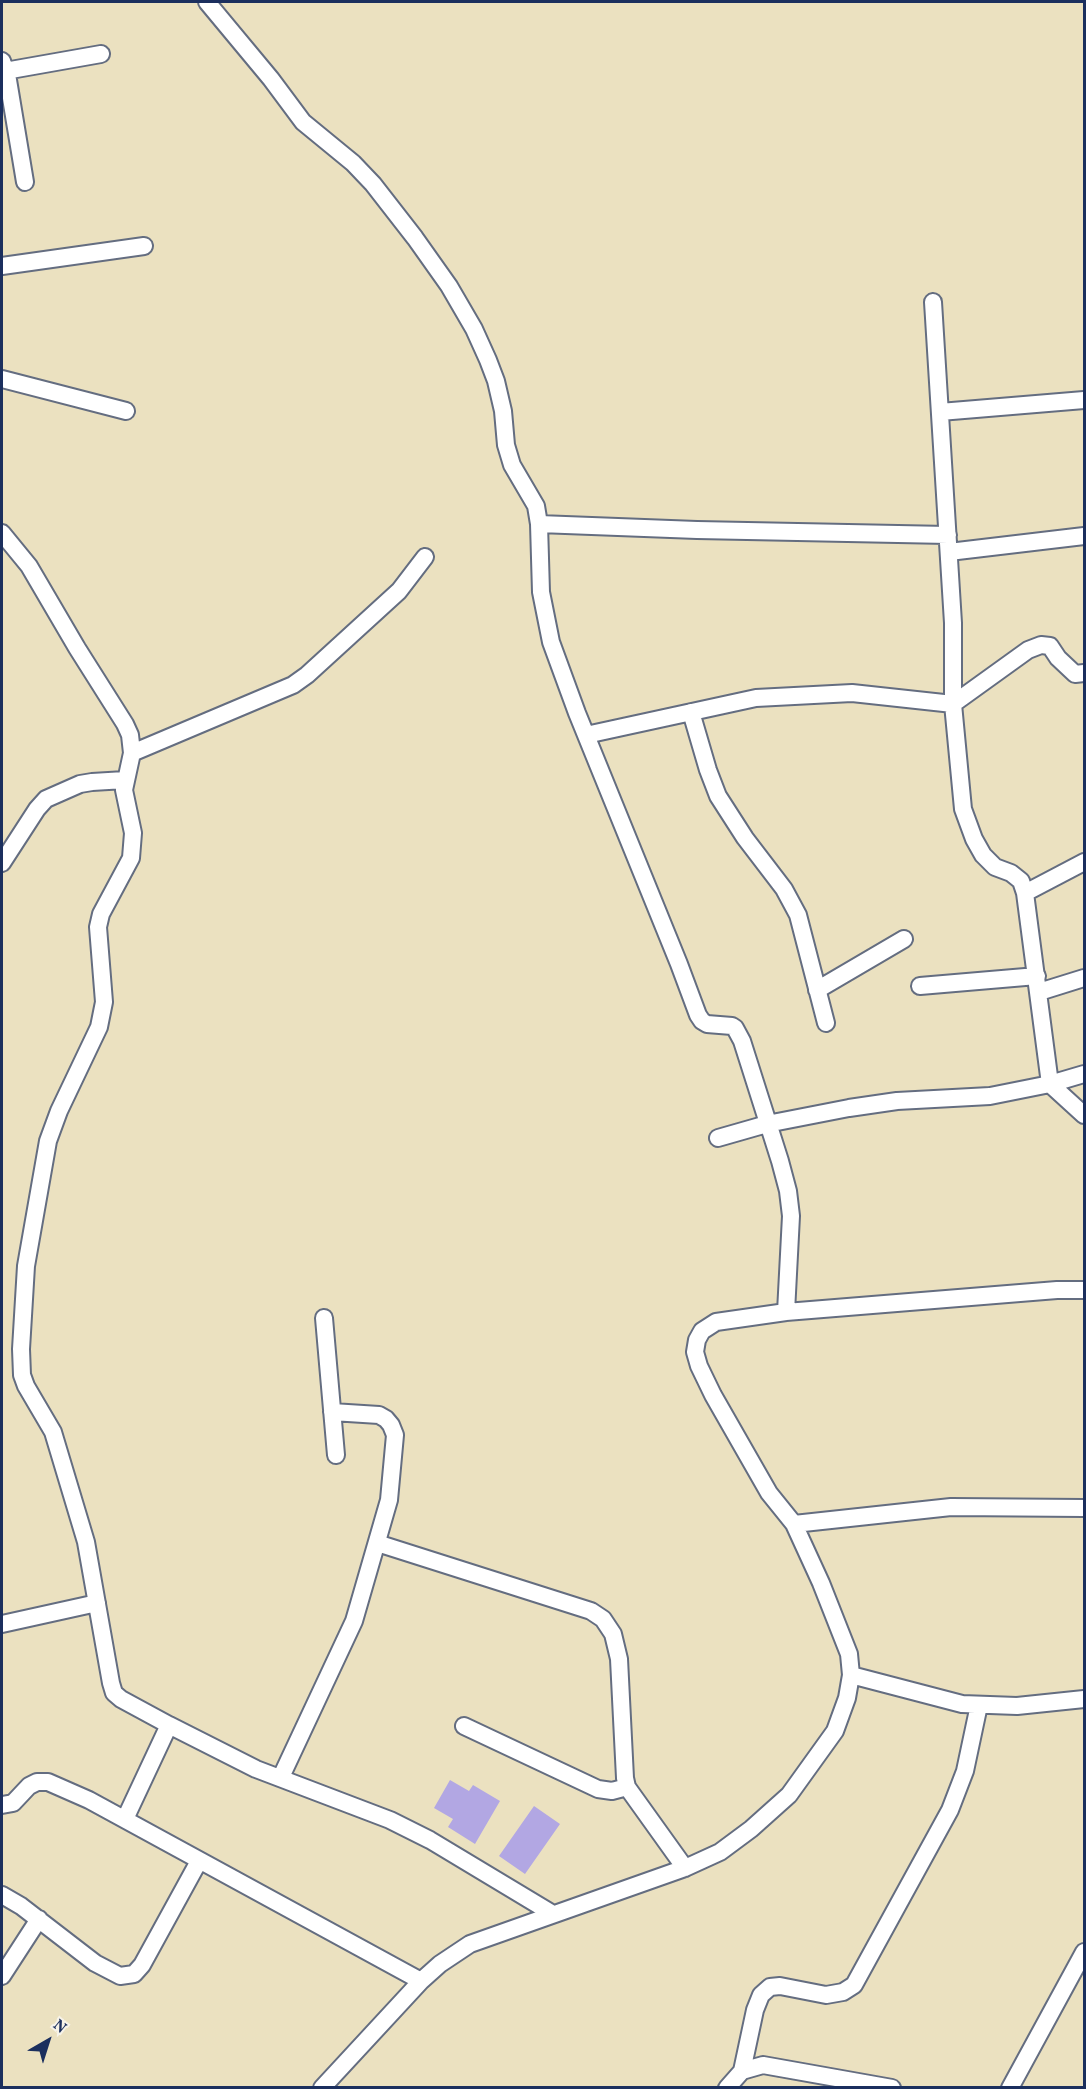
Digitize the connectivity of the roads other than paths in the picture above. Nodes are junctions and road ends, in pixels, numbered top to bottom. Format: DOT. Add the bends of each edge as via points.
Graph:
graph roads {
  1 [pos="207,2"];
  2 [pos="100,54"];
  3 [pos="3,66"];
  4 [pos="25,182"];
  5 [pos="144,246"];
  6 [pos="2,266"];
  7 [pos="933,302"];
  8 [pos="2,379"];
  9 [pos="1084,400"];
  10 [pos="126,411"];
  11 [pos="940,412"];
  12 [pos="539,524"];
  13 [pos="2,533"];
  14 [pos="948,535"];
  15 [pos="1084,536"];
  16 [pos="949,552"];
  17 [pos="425,557"];
  18 [pos="1084,674"];
  19 [pos="953,704"];
  20 [pos="691,712"];
  21 [pos="586,735"];
  22 [pos="132,753"];
  23 [pos="125,780"];
  24 [pos="1084,862"];
  25 [pos="2,863"];
  26 [pos="1025,893"];
  27 [pos="904,939"];
  28 [pos="1084,978"];
  29 [pos="1038,984"];
  30 [pos="920,986"];
  31 [pos="817,990"];
  32 [pos="826,1023"];
  33 [pos="1084,1074"];
  34 [pos="1050,1084"];
  35 [pos="1084,1115"];
  36 [pos="767,1124"];
  37 [pos="718,1138"];
  38 [pos="1084,1290"];
  39 [pos="786,1312"];
  40 [pos="324,1318"];
  41 [pos="332,1412"];
  42 [pos="336,1455"];
  43 [pos="1084,1508"];
  44 [pos="794,1524"];
  45 [pos="376,1543"];
  46 [pos="97,1603"];
  47 [pos="2,1624"];
  48 [pos="850,1675"];
  49 [pos="1084,1699"];
  50 [pos="979,1705"];
  51 [pos="169,1725"];
  52 [pos="464,1726"];
  53 [pos="281,1777"];
  54 [pos="627,1786"];
  55 [pos="2,1805"];
  56 [pos="125,1819"];
  57 [pos="200,1861"];
  58 [pos="686,1868"];
  59 [pos="2,1896"];
  60 [pos="553,1914"];
  61 [pos="39,1919"];
  62 [pos="1084,1952"];
  63 [pos="2,1976"];
  64 [pos="421,1981"];
  65 [pos="742,2071"];
  66 [pos="322,2088"];
  67 [pos="727,2088"];
  68 [pos="892,2088"];
  69 [pos="1010,2088"];
  1 -- 12 [label="street" via="303,122 373,184 449,286 474,329 496,381 512,465 536,506"];
  2 -- 3 [label="street"];
  3 -- 4 [label="street"];
  5 -- 6 [label="street"];
  7 -- 11 [label="street"];
  8 -- 10 [label="street"];
  9 -- 11 [label="street"];
  11 -- 14 [label="street"];
  12 -- 14 [label="street"];
  12 -- 21 [label="street" via="541,592 551,642"];
  13 -- 22 [label="street" via="29,566 101,682 130,735"];
  14 -- 16 [label="street"];
  15 -- 16 [label="street"];
  16 -- 19 [label="street"];
  17 -- 22 [label="street" via="399,591 293,685"];
  18 -- 19 [label="street" via="1075,674 1050,646 1041,645 1028,650"];
  19 -- 20 [label="street" via="852,693 806,694 756,698"];
  19 -- 26 [label="street" via="963,809 974,839 982,855 995,867 1021,881"];
  20 -- 21 [label="street"];
  20 -- 31 [label="street" via="718,796 798,915"];
  21 -- 36 [label="street" via="698,1015 707,1024 735,1028"];
  22 -- 23 [label="street"];
  23 -- 25 [label="street" via="80,784 46,799"];
  23 -- 46 [label="street" via="134,833 131,858 98,927 104,1002 99,1027 48,1141 26,1266 21,1349 22,1375 53,1432 86,1542"];
  24 -- 26 [label="street"];
  26 -- 29 [label="street"];
  27 -- 31 [label="street"];
  28 -- 29 [label="street"];
  29 -- 30 [label="street"];
  29 -- 34 [label="street"];
  31 -- 32 [label="street"];
  33 -- 34 [label="street"];
  34 -- 35 [label="street"];
  34 -- 36 [label="street" via="990,1096 897,1101"];
  36 -- 37 [label="street"];
  36 -- 39 [label="street" via="788,1191"];
  38 -- 39 [label="street"];
  39 -- 44 [label="street" via="716,1322 702,1331 695,1352 719,1405 769,1493"];
  40 -- 41 [label="street"];
  41 -- 42 [label="street"];
  41 -- 45 [label="street" via="379,1415 391,1425 395,1435 389,1500"];
  43 -- 44 [label="street" via="951,1507"];
  44 -- 48 [label="street" via="849,1654"];
  45 -- 53 [label="street" via="354,1622"];
  45 -- 54 [label="street" via="591,1611 603,1619 614,1634 620,1659"];
  46 -- 47 [label="street"];
  46 -- 51 [label="street" via="114,1693"];
  48 -- 50 [label="street"];
  48 -- 58 [label="street" via="847,1698 835,1731 789,1795 720,1852"];
  49 -- 50 [label="street" via="1017,1706"];
  50 -- 65 [label="street" via="972,1743 950,1810 854,1985 826,1995 780,1986 770,1988 761,1995 755,2010"];
  51 -- 53 [label="street" via="256,1769"];
  51 -- 56 [label="street"];
  52 -- 54 [label="street" via="598,1789 612,1791"];
  53 -- 60 [label="street" via="430,1840"];
  54 -- 58 [label="street"];
  55 -- 56 [label="street" via="13,1803 36,1782 48,1782"];
  56 -- 57 [label="street"];
  57 -- 61 [label="street" via="134,1974 120,1976 95,1963"];
  57 -- 64 [label="street"];
  58 -- 60 [label="street"];
  59 -- 61 [label="street"];
  60 -- 64 [label="street" via="470,1944"];
  61 -- 63 [label="street"];
  62 -- 69 [label="street"];
  64 -- 66 [label="street"];
  65 -- 67 [label="street"];
  65 -- 68 [label="street" via="763,2065"];
}
